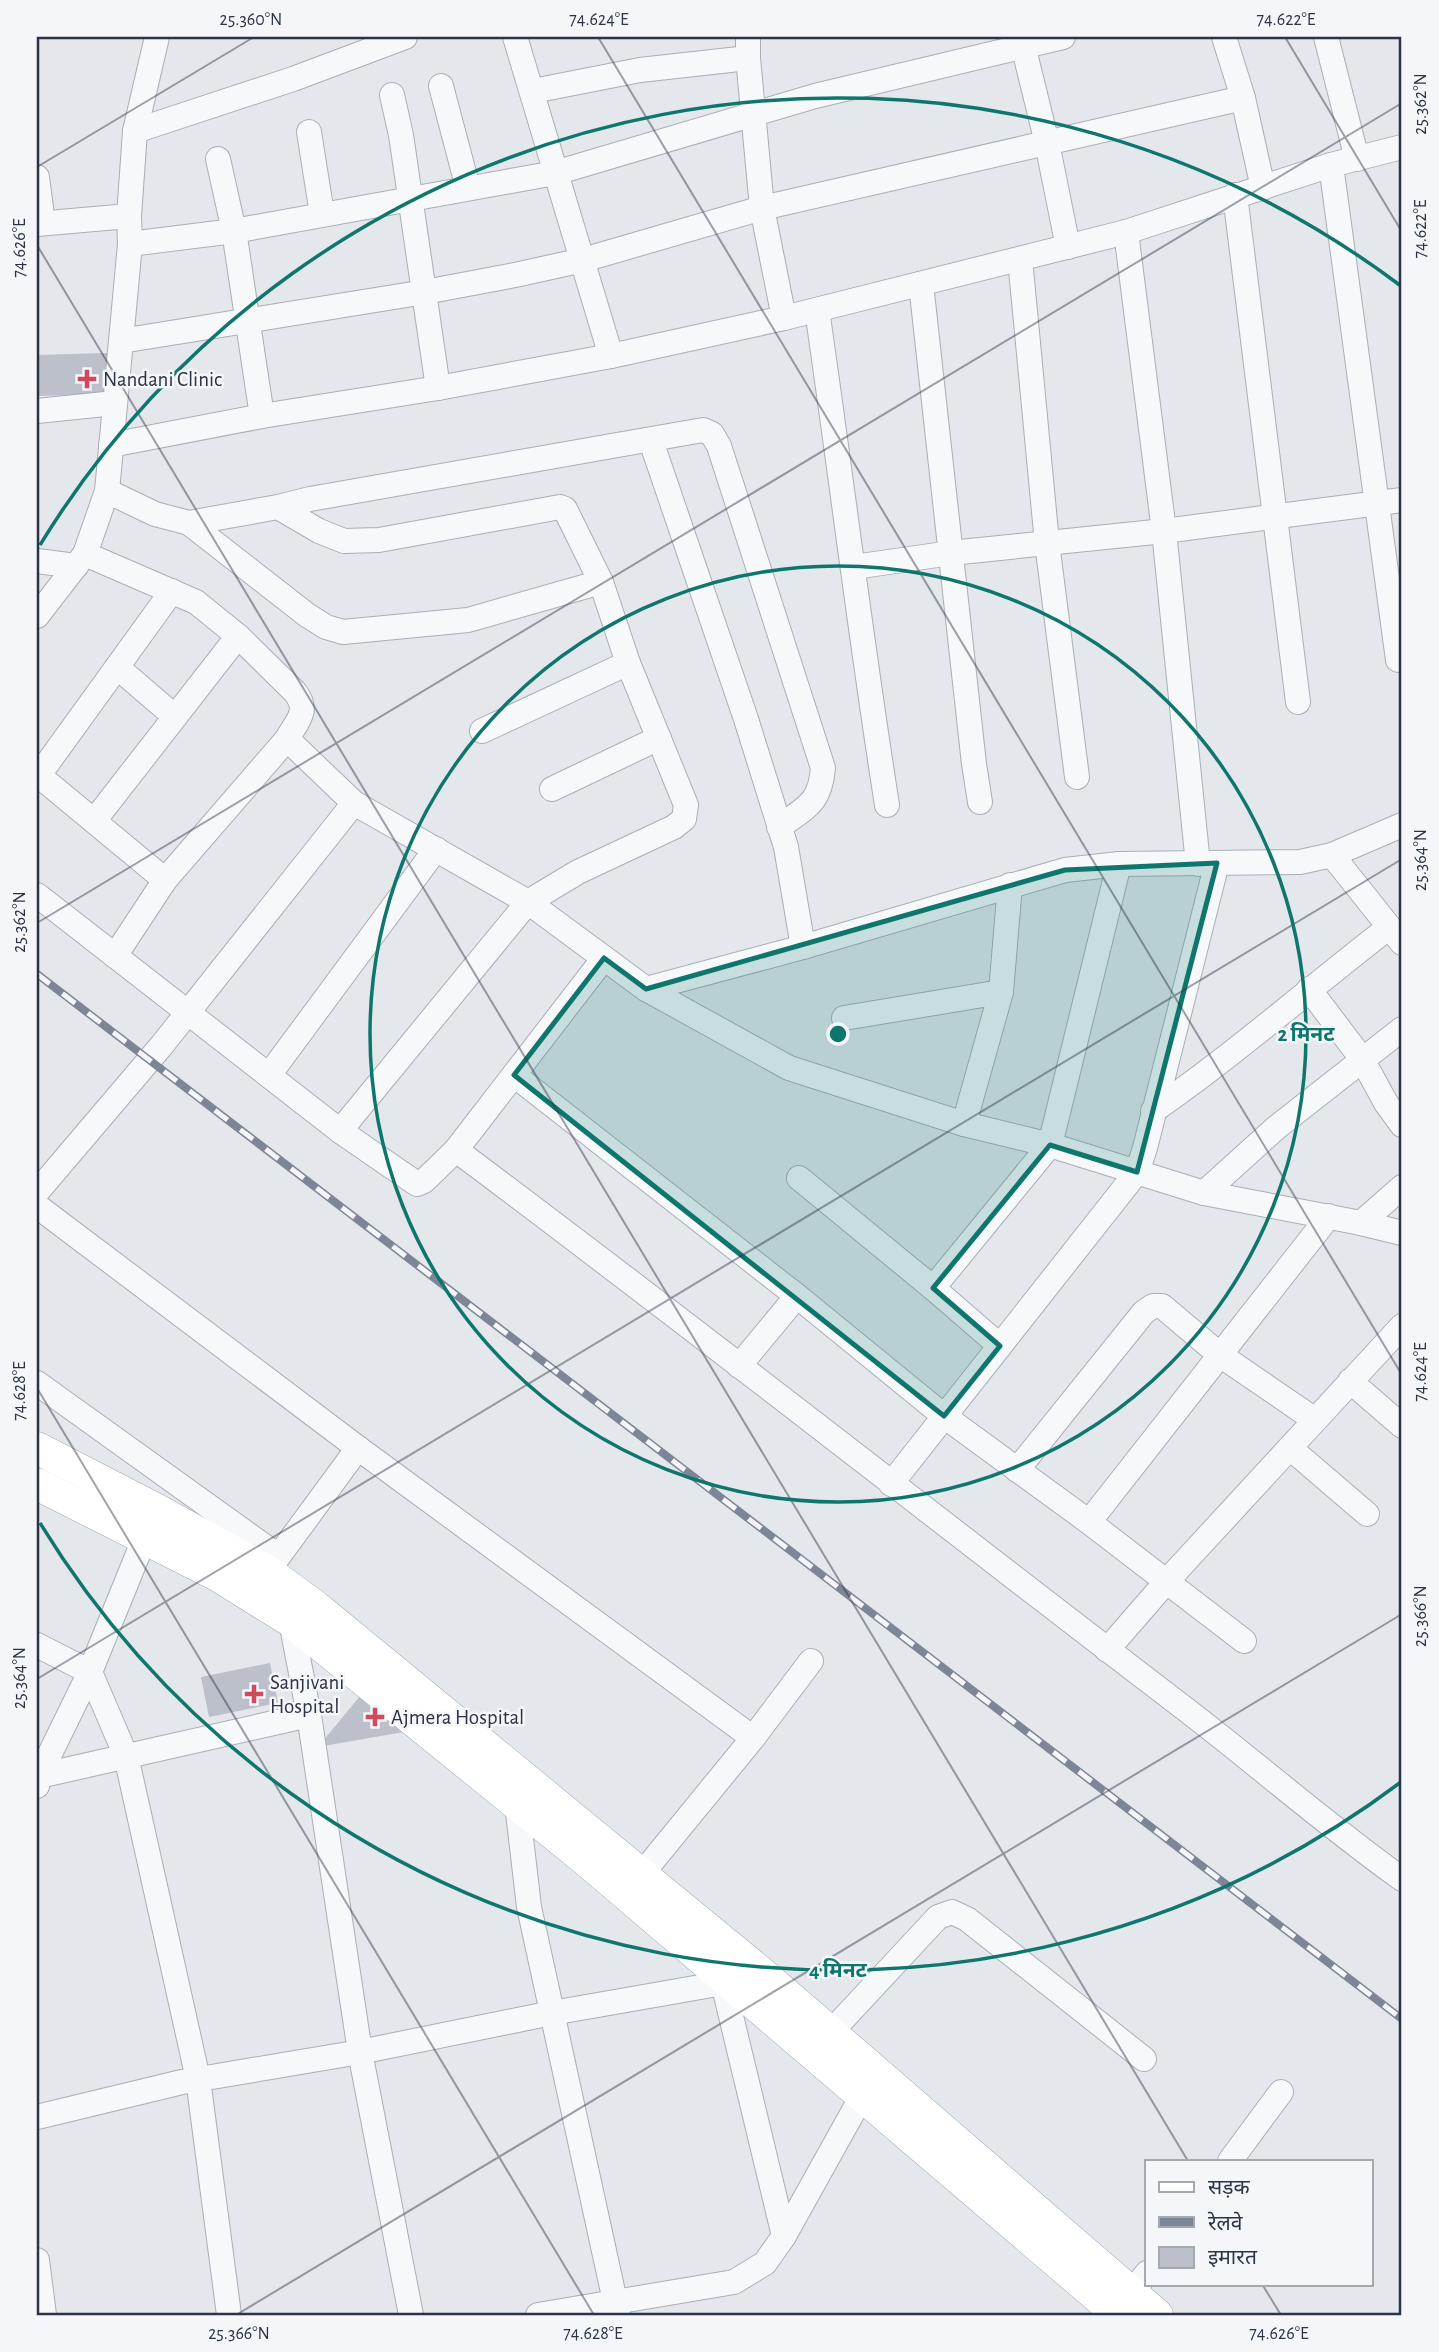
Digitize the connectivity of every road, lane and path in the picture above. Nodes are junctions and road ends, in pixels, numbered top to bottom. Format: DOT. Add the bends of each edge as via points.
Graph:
graph roads {
  1 [pos="157,37"];
  2 [pos="405,37"];
  3 [pos="515,37"];
  4 [pos="1063,37"];
  5 [pos="1224,37"];
  6 [pos="1326,37"];
  7 [pos="1022,41"];
  8 [pos="748,47"];
  9 [pos="441,86"];
  10 [pos="533,91"];
  11 [pos="392,95"];
  12 [pos="1242,98"];
  13 [pos="753,115"];
  14 [pos="135,131"];
  15 [pos="309,132"];
  16 [pos="1047,143"];
  17 [pos="1402,147"];
  18 [pos="219,159"];
  19 [pos="1357,159"];
  20 [pos="1331,165"];
  21 [pos="555,173"];
  22 [pos="37,177"];
  23 [pos="468,188"];
  24 [pos="1263,188"];
  25 [pos="1235,195"];
  26 [pos="410,199"];
  27 [pos="762,208"];
  28 [pos="322,214"];
  29 [pos="129,216"];
  30 [pos="40,224"];
  31 [pos="234,231"];
  32 [pos="1126,232"];
  33 [pos="130,244"];
  34 [pos="1068,247"];
  35 [pos="1020,259"];
  36 [pos="583,260"];
  37 [pos="921,284"];
  38 [pos="425,292"];
  39 [pos="817,310"];
  40 [pos="784,318"];
  41 [pos="248,320"];
  42 [pos="121,341"];
  43 [pos="611,356"];
  44 [pos="438,388"];
  45 [pos="115,403"];
  46 [pos="37,411"];
  47 [pos="262,416"];
  48 [pos="651,441"];
  49 [pos="111,445"];
  50 [pos="106,496"];
  51 [pos="1402,500"];
  52 [pos="1376,503"];
  53 [pos="278,507"];
  54 [pos="1276,515"];
  55 [pos="189,523"];
  56 [pos="1164,531"];
  57 [pos="1047,543"];
  58 [pos="951,553"];
  59 [pos="83,556"];
  60 [pos="37,561"];
  61 [pos="854,567"];
  62 [pos="601,582"];
  63 [pos="172,591"];
  64 [pos="37,616"];
  65 [pos="238,636"];
  66 [pos="1398,660"];
  67 [pos="628,663"];
  68 [pos="117,667"];
  69 [pos="1298,702"];
  70 [pos="174,716"];
  71 [pos="482,731"];
  72 [pos="659,738"];
  73 [pos="287,739"];
  74 [pos="38,774"];
  75 [pos="1077,777"];
  76 [pos="552,789"];
  77 [pos="980,802"];
  78 [pos="355,803"];
  79 [pos="887,805"];
  80 [pos="94,821"];
  81 [pos="1402,825"];
  82 [pos="785,846"];
  83 [pos="436,849"];
  84 [pos="1332,855"];
  85 [pos="1119,864"];
  86 [pos="1208,864"];
  87 [pos="166,880"];
  88 [pos="1010,885"];
  89 [pos="37,895"];
  90 [pos="537,896"];
  91 [pos="1395,936"];
  92 [pos="803,947"];
  93 [pos="115,956"];
  94 [pos="604,958"];
  95 [pos="646,989"];
  96 [pos="1309,989"];
  97 [pos="1001,992"];
  98 [pos="187,1014"];
  99 [pos="844,1018"];
  100 [pos="1402,1028"];
  101 [pos="1362,1059"];
  102 [pos="269,1074"];
  103 [pos="514,1075"];
  104 [pos="1153,1111"];
  105 [pos="964,1124"];
  106 [pos="1402,1125"];
  107 [pos="340,1131"];
  108 [pos="1050,1145"];
  109 [pos="456,1150"];
  110 [pos="1137,1172"];
  111 [pos="799,1178"];
  112 [pos="1402,1187"];
  113 [pos="37,1192"];
  114 [pos="1204,1194"];
  115 [pos="37,1206"];
  116 [pos="1329,1216"];
  117 [pos="1361,1223"];
  118 [pos="1402,1233"];
  119 [pos="933,1288"];
  120 [pos="797,1296"];
  121 [pos="1402,1326"];
  122 [pos="1000,1346"];
  123 [pos="1220,1355"];
  124 [pos="739,1366"];
  125 [pos="1350,1381"];
  126 [pos="37,1383"];
  127 [pos="944,1416"];
  128 [pos="1315,1420"];
  129 [pos="1402,1426"];
  130 [pos="37,1448"];
  131 [pos="358,1448"];
  132 [pos="1290,1448"];
  133 [pos="1017,1470"];
  134 [pos="37,1484"];
  135 [pos="891,1484"];
  136 [pos="1367,1514"];
  137 [pos="1089,1522"];
  138 [pos="145,1537"];
  139 [pos="272,1564"];
  140 [pos="1166,1582"];
  141 [pos="291,1620"];
  142 [pos="1244,1641"];
  143 [pos="37,1645"];
  144 [pos="1107,1650"];
  145 [pos="811,1661"];
  146 [pos="90,1672"];
  147 [pos="309,1715"];
  148 [pos="753,1738"];
  149 [pos="127,1756"];
  150 [pos="38,1781"];
  151 [pos="517,1804"];
  152 [pos="641,1875"];
  153 [pos="1402,1879"];
  154 [pos="726,1982"];
  155 [pos="552,2013"];
  156 [pos="830,2033"];
  157 [pos="360,2052"];
  158 [pos="1144,2059"];
  159 [pos="198,2079"];
  160 [pos="1281,2092"];
  161 [pos="862,2096"];
  162 [pos="37,2117"];
  163 [pos="1231,2160"];
  164 [pos="783,2236"];
  165 [pos="37,2260"];
  166 [pos="1132,2294"];
  167 [pos="617,2308"];
  168 [pos="44,2315"];
  169 [pos="229,2315"];
  170 [pos="411,2315"];
  171 [pos="538,2315"];
  172 [pos="1157,2315"];
  1 -- 14 [label="street"];
  2 -- 14 [label="street"];
  3 -- 10 [label="street"];
  4 -- 7 [label="street"];
  5 -- 12 [label="street"];
  6 -- 19 [label="street"];
  7 -- 13 [label="street"];
  7 -- 16 [label="street"];
  8 -- 10 [label="street"];
  8 -- 13 [label="street"];
  9 -- 23 [label="street"];
  10 -- 21 [label="street"];
  11 -- 26 [label="street"];
  12 -- 16 [label="street"];
  12 -- 24 [label="street"];
  13 -- 21 [label="street"];
  13 -- 27 [label="street"];
  14 -- 29 [label="street"];
  15 -- 28 [label="street"];
  16 -- 27 [label="street"];
  16 -- 34 [label="street"];
  17 -- 19 [label="street"];
  18 -- 31 [label="street"];
  19 -- 20 [label="street"];
  20 -- 24 [label="street"];
  20 -- 52 [label="street"];
  21 -- 23 [label="street"];
  21 -- 36 [label="street"];
  22 -- 30 [label="street"];
  23 -- 26 [label="street"];
  24 -- 25 [label="street"];
  25 -- 32 [label="street"];
  25 -- 54 [label="street"];
  26 -- 28 [label="street"];
  26 -- 38 [label="street"];
  27 -- 36 [label="street"];
  27 -- 40 [label="street"];
  28 -- 31 [label="street"];
  29 -- 30 [label="street"];
  29 -- 33 [label="street"];
  31 -- 33 [label="street"];
  31 -- 41 [label="street"];
  32 -- 34 [label="street"];
  32 -- 56 [label="street"];
  33 -- 42 [label="street"];
  34 -- 35 [label="street"];
  35 -- 37 [label="street"];
  35 -- 57 [label="street"];
  36 -- 38 [label="street"];
  36 -- 43 [label="street"];
  37 -- 39 [label="street"];
  37 -- 58 [label="street"];
  38 -- 41 [label="street"];
  38 -- 44 [label="street"];
  39 -- 40 [label="street"];
  39 -- 61 [label="street"];
  40 -- 43 [label="street"];
  41 -- 42 [label="street"];
  41 -- 47 [label="street"];
  42 -- 45 [label="street"];
  43 -- 44 [label="street"];
  44 -- 47 [label="street"];
  45 -- 46 [label="street"];
  45 -- 49 [label="street"];
  47 -- 49 [label="street"];
  48 -- 53 [label="street"];
  48 -- 82 [label="street"];
  48 -- 82 [label="street" via="703,430 712,434 719,446 823,768 821,788"];
  49 -- 50 [label="street"];
  50 -- 55 [label="street"];
  50 -- 59 [label="street"];
  51 -- 52 [label="street"];
  52 -- 54 [label="street"];
  52 -- 66 [label="street"];
  53 -- 55 [label="street"];
  53 -- 62 [label="street" via="344,541 379,540 560,508 570,514"];
  54 -- 56 [label="street"];
  54 -- 69 [label="street"];
  55 -- 62 [label="street" via="307,615 343,632 468,620"];
  56 -- 57 [label="street"];
  56 -- 86 [label="street" via="1194,826"];
  57 -- 58 [label="street"];
  57 -- 75 [label="street"];
  58 -- 61 [label="street"];
  58 -- 77 [label="street"];
  59 -- 60 [label="street"];
  59 -- 63 [label="street"];
  59 -- 64 [label="street"];
  61 -- 79 [label="street"];
  62 -- 67 [label="street"];
  63 -- 65 [label="street" via="196,602"];
  63 -- 68 [label="street"];
  65 -- 70 [label="street"];
  65 -- 73 [label="street" via="302,701 303,712"];
  67 -- 71 [label="street"];
  67 -- 72 [label="street"];
  68 -- 70 [label="street"];
  68 -- 74 [label="street"];
  70 -- 80 [label="street"];
  72 -- 76 [label="street"];
  72 -- 90 [label="street" via="686,805 684,819"];
  73 -- 78 [label="street"];
  73 -- 87 [label="street"];
  74 -- 80 [label="street"];
  78 -- 83 [label="street"];
  78 -- 98 [label="street"];
  80 -- 87 [label="street"];
  81 -- 84 [label="street"];
  82 -- 92 [label="street"];
  83 -- 90 [label="street"];
  83 -- 102 [label="street"];
  84 -- 86 [label="street" via="1300,862"];
  84 -- 91 [label="street"];
  85 -- 86 [label="street"];
  85 -- 88 [label="street" via="1065,870"];
  85 -- 108 [label="street"];
  86 -- 104 [label="street"];
  87 -- 93 [label="street"];
  88 -- 92 [label="street"];
  88 -- 97 [label="street"];
  89 -- 93 [label="street"];
  90 -- 94 [label="street"];
  90 -- 107 [label="street"];
  91 -- 96 [label="street"];
  92 -- 95 [label="street"];
  93 -- 98 [label="street"];
  94 -- 95 [label="street"];
  94 -- 103 [label="street"];
  95 -- 105 [label="street" via="789,1068"];
  96 -- 101 [label="street"];
  96 -- 104 [label="street" via="1230,1056"];
  97 -- 99 [label="street"];
  97 -- 105 [label="street"];
  98 -- 102 [label="street"];
  98 -- 113 [label="street"];
  100 -- 101 [label="street"];
  101 -- 106 [label="street"];
  101 -- 114 [label="street" via="1277,1127"];
  102 -- 107 [label="street"];
  103 -- 109 [label="street"];
  103 -- 120 [label="street"];
  104 -- 110 [label="street"];
  105 -- 108 [label="street"];
  107 -- 109 [label="street" via="417,1184"];
  108 -- 110 [label="street"];
  108 -- 119 [label="street"];
  109 -- 124 [label="street"];
  110 -- 114 [label="street"];
  110 -- 122 [label="street"];
  111 -- 119 [label="street"];
  112 -- 117 [label="street"];
  114 -- 116 [label="street"];
  115 -- 131 [label="street"];
  116 -- 117 [label="street"];
  116 -- 123 [label="street"];
  117 -- 118 [label="street"];
  119 -- 122 [label="street"];
  120 -- 124 [label="street"];
  120 -- 127 [label="street"];
  121 -- 125 [label="street"];
  122 -- 127 [label="street"];
  123 -- 128 [label="street"];
  123 -- 133 [label="street" via="1162,1306 1153,1306"];
  123 -- 137 [label="street"];
  124 -- 135 [label="street"];
  125 -- 128 [label="street"];
  125 -- 129 [label="street"];
  126 -- 139 [label="street"];
  127 -- 133 [label="street"];
  127 -- 135 [label="street"];
  128 -- 132 [label="street"];
  130 -- 139 [label="main road"];
  131 -- 139 [label="street"];
  131 -- 148 [label="street"];
  132 -- 136 [label="street"];
  132 -- 140 [label="street"];
  133 -- 137 [label="street"];
  134 -- 138 [label="main road"];
  135 -- 144 [label="street"];
  137 -- 140 [label="street"];
  138 -- 141 [label="main road"];
  138 -- 146 [label="street"];
  139 -- 152 [label="main road" via="316,1607"];
  140 -- 142 [label="street"];
  140 -- 144 [label="street"];
  141 -- 147 [label="street"];
  141 -- 151 [label="main road"];
  143 -- 146 [label="street"];
  144 -- 153 [label="street"];
  145 -- 148 [label="street"];
  146 -- 149 [label="street"];
  146 -- 150 [label="street"];
  147 -- 149 [label="street"];
  147 -- 157 [label="street"];
  148 -- 152 [label="street"];
  149 -- 150 [label="street"];
  149 -- 159 [label="street"];
  151 -- 154 [label="main road"];
  151 -- 155 [label="street" via="529,1907"];
  152 -- 156 [label="main road"];
  154 -- 155 [label="street"];
  154 -- 161 [label="main road"];
  154 -- 164 [label="street"];
  155 -- 157 [label="street"];
  155 -- 167 [label="street"];
  156 -- 158 [label="street" via="938,1917 952,1912 967,1919"];
  156 -- 166 [label="main road"];
  157 -- 159 [label="street"];
  157 -- 170 [label="street"];
  159 -- 162 [label="street"];
  159 -- 169 [label="street"];
  160 -- 163 [label="street"];
  161 -- 164 [label="street"];
  161 -- 166 [label="main road"];
  164 -- 167 [label="street" via="765,2263 734,2282"];
  165 -- 168 [label="street"];
  166 -- 172 [label="main road"];
  167 -- 171 [label="street"];
}
